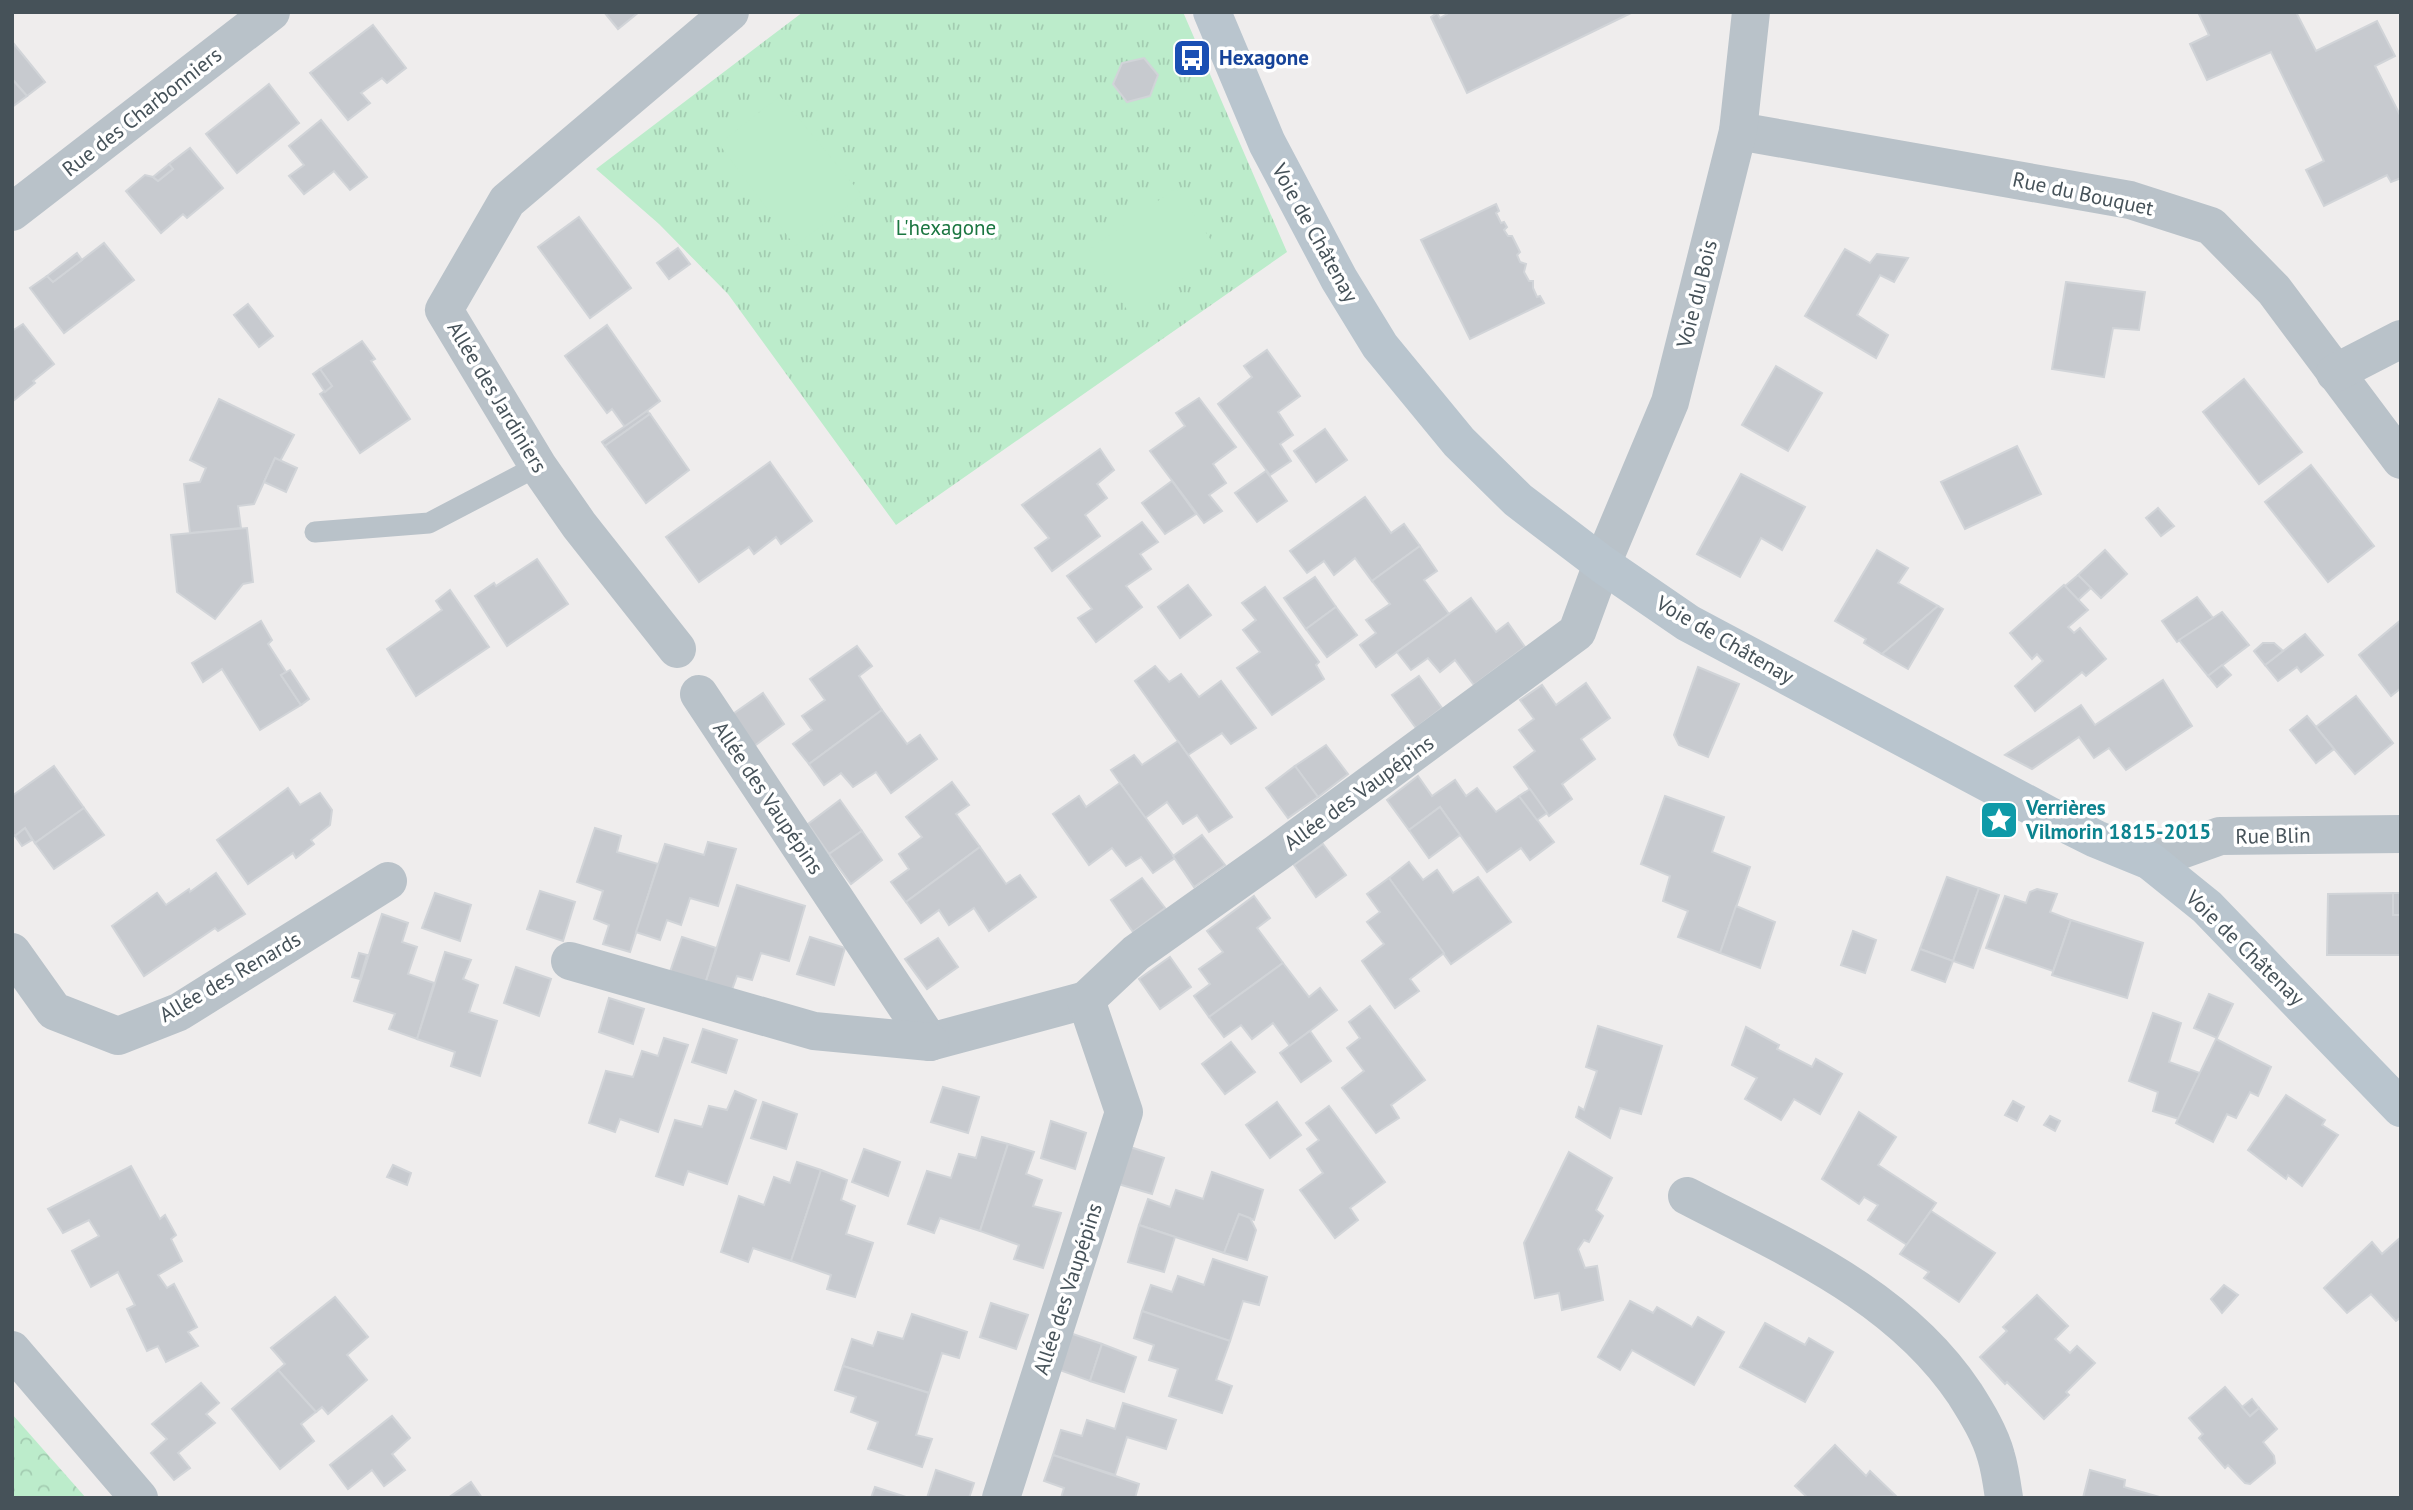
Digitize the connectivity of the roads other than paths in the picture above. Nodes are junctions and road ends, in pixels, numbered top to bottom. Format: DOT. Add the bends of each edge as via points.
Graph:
graph roads {
  1 [pos="271,12"];
  2 [pos="730,12"];
  3 [pos="1212,12"];
  4 [pos="1751,12"];
  5 [pos="1738,131"];
  6 [pos="12,212"];
  7 [pos="2401,339"];
  8 [pos="2335,373"];
  9 [pos="2401,460"];
  10 [pos="538,466"];
  11 [pos="315,532"];
  12 [pos="1602,564"];
  13 [pos="677,649"];
  14 [pos="699,694"];
  15 [pos="2401,834"];
  16 [pos="2150,861"];
  17 [pos="387,881"];
  18 [pos="12,952"];
  19 [pos="569,961"];
  20 [pos="1086,1000"];
  21 [pos="930,1042"];
  22 [pos="2401,1108"];
  23 [pos="1687,1196"];
  24 [pos="12,1350"];
  25 [pos="139,1498"];
  26 [pos="1001,1498"];
  27 [pos="2004,1498"];
  1 -- 6 [label="street, Rue des Charbonniers"];
  2 -- 10 [label="street, Allée des Jardiniers" via="507,201 444,310"];
  3 -- 12 [label="street, Voie de Châtenay" via="1267,144 1380,346 1459,442 1518,500"];
  4 -- 5 [label="street, Voie du Bois"];
  5 -- 8 [label="street, Rue du Bouquet" via="2130,200 2211,226 2274,290"];
  5 -- 12 [label="street, Voie du Bois" via="1670,402"];
  7 -- 8 [label="street"];
  8 -- 9 [label="street, Rue du Bouquet"];
  10 -- 11 [label="lane" via="429,523"];
  10 -- 13 [label="street, Allée des Jardiniers"];
  12 -- 16 [label="street, Voie de Châtenay" via="1700,630 2050,816"];
  12 -- 20 [label="street, Allée des Vaupépins" via="1577,632 1136,953"];
  14 -- 21 [label="street, Allée des Vaupépins"];
  15 -- 16 [label="street, Rue Blin" via="2220,836"];
  16 -- 22 [label="street, Voie de Châtenay" via="2207,907"];
  17 -- 18 [label="street, Allée des Renards" via="179,1013 118,1036 54,1011"];
  19 -- 21 [label="street, Allée des Vaupépins" via="814,1031"];
  20 -- 21 [label="street, Allée des Vaupépins"];
  20 -- 26 [label="street, Allée des Vaupépins" via="1124,1112"];
  23 -- 27 [label="street" via="1872,1297 1912,1331 1951,1373 1978,1414 1996,1454"];
  24 -- 25 [label="street"];
}
